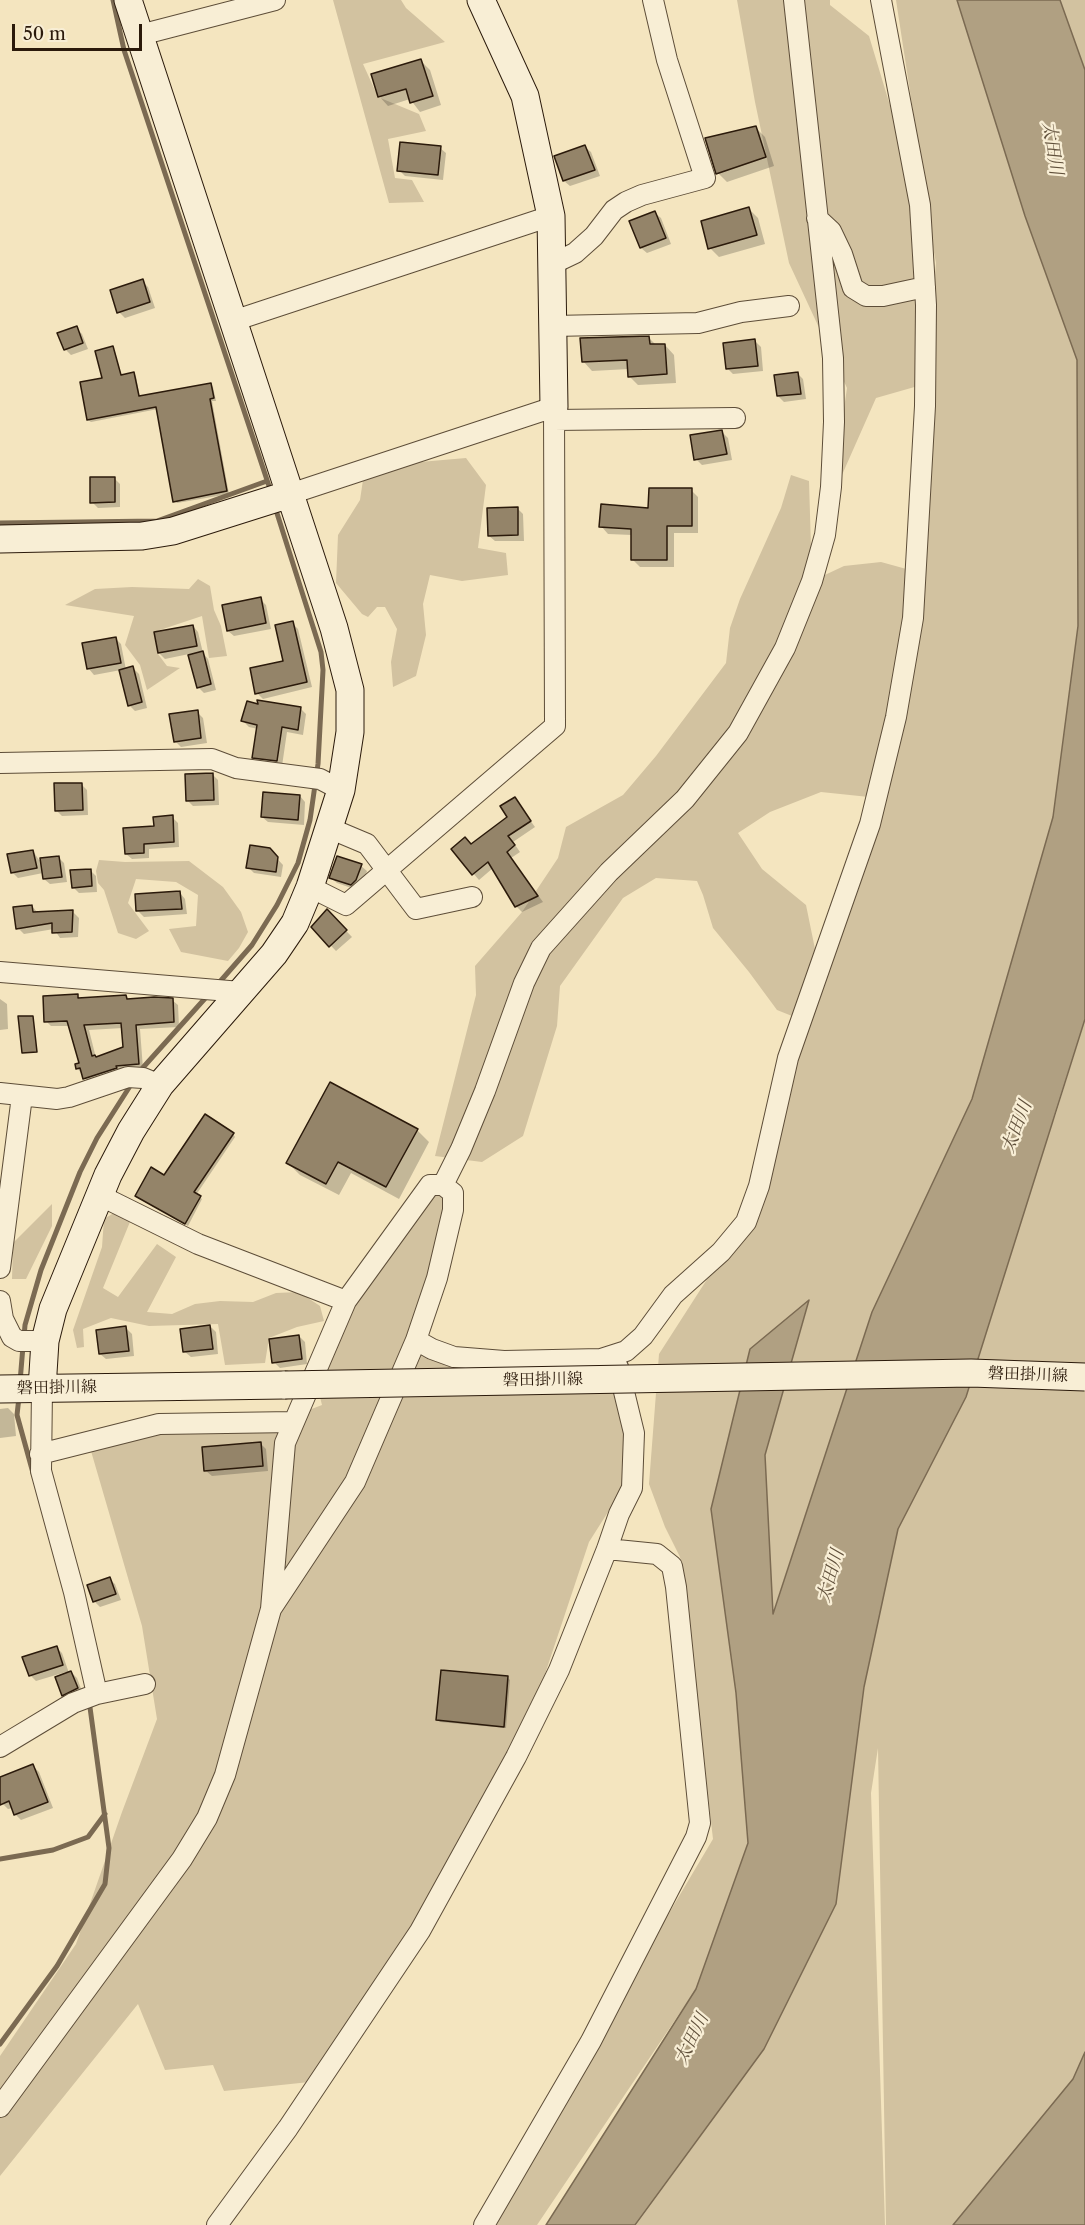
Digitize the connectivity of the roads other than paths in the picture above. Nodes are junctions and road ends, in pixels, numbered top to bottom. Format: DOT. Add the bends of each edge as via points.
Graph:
graph roads {
  1 [pos="128,0"];
  2 [pos="275,0"];
  3 [pos="481,0"];
  4 [pos="653,0"];
  5 [pos="794,0"];
  6 [pos="881,0"];
  7 [pos="140,35"];
  8 [pos="551,216"];
  9 [pos="817,218"];
  10 [pos="552,264"];
  11 [pos="925,287"];
  12 [pos="789,306"];
  13 [pos="233,321"];
  14 [pos="553,326"];
  15 [pos="554,413"];
  16 [pos="735,418"];
  17 [pos="290,494"];
  18 [pos="0,539"];
  19 [pos="0,763"];
  20 [pos="341,790"];
  21 [pos="329,828"];
  22 [pos="386,870"];
  23 [pos="310,887"];
  24 [pos="472,897"];
  25 [pos="0,972"];
  26 [pos="241,992"];
  27 [pos="160,1085"];
  28 [pos="0,1093"];
  29 [pos="22,1096"];
  30 [pos="443,1185"];
  31 [pos="99,1195"];
  32 [pos="2,1241"];
  33 [pos="0,1268"];
  34 [pos="0,1301"];
  35 [pos="346,1301"];
  36 [pos="416,1340"];
  37 [pos="45,1341"];
  38 [pos="615,1355"];
  39 [pos="1085,1377"];
  40 [pos="0,1389"];
  41 [pos="42,1389"];
  42 [pos="293,1422"];
  43 [pos="40,1454"];
  44 [pos="607,1549"];
  45 [pos="271,1609"];
  46 [pos="145,1684"];
  47 [pos="97,1694"];
  48 [pos="0,1747"];
  49 [pos="0,2107"];
  50 [pos="217,2225"];
  51 [pos="484,2225"];
  1 -- 7 [label="street"];
  2 -- 7 [label="street"];
  3 -- 8 [label="street" via="525,96"];
  4 -- 10 [label="street" via="667,60 705,178 626,201 575,253"];
  5 -- 9 [label="street"];
  6 -- 11 [label="street" via="920,205"];
  7 -- 13 [label="street"];
  8 -- 10 [label="street"];
  8 -- 13 [label="street"];
  9 -- 11 [label="street" via="831,231 852,288 866,296 883,296"];
  9 -- 30 [label="street" via="833,358 834,422 825,535 812,581 785,648 738,733 685,799 609,872 541,948"];
  10 -- 14 [label="street"];
  11 -- 38 [label="street" via="925,406 913,618 896,717 870,824 788,1058 759,1186 746,1222 721,1252 673,1295 643,1336"];
  12 -- 14 [label="street" via="698,323"];
  13 -- 17 [label="street"];
  14 -- 15 [label="street"];
  15 -- 16 [label="street"];
  15 -- 17 [label="street"];
  15 -- 22 [label="street" via="555,726"];
  17 -- 18 [label="street" via="173,531 142,536"];
  17 -- 20 [label="street" via="350,690 350,732"];
  19 -- 20 [label="street" via="212,759 236,768 320,779"];
  20 -- 21 [label="street"];
  21 -- 22 [label="street" via="368,844"];
  21 -- 23 [label="street"];
  22 -- 23 [label="street" via="346,904"];
  22 -- 24 [label="street" via="416,909"];
  23 -- 26 [label="street" via="295,923"];
  25 -- 26 [label="street"];
  26 -- 27 [label="street"];
  27 -- 29 [label="street" via="128,1077 69,1097"];
  27 -- 31 [label="street" via="131,1131"];
  28 -- 29 [label="street"];
  29 -- 32 [label="street"];
  30 -- 35 [label="street" via="430,1185"];
  30 -- 36 [label="street" via="453,1193 453,1209 437,1278"];
  31 -- 35 [label="street" via="198,1244"];
  31 -- 37 [label="street" via="52,1309"];
  32 -- 33 [label="street"];
  34 -- 37 [label="street" via="12,1336 19,1341"];
  35 -- 42 [label="street"];
  36 -- 38 [label="street" via="454,1357 504,1361 601,1359"];
  36 -- 45 [label="street" via="355,1482"];
  37 -- 41 [label="street"];
  38 -- 44 [label="street" via="634,1433 634,1471 632,1488"];
  39 -- 41 [label="street, 磐田掛川線, bridge" via="971,1373"];
  40 -- 41 [label="street, 磐田掛川線"];
  41 -- 43 [label="street"];
  42 -- 43 [label="street" via="159,1424"];
  42 -- 45 [label="street" via="285,1443"];
  43 -- 47 [label="street" via="41,1472"];
  44 -- 50 [label="street" via="559,1670 420,1931 288,2128"];
  44 -- 51 [label="street" via="657,1554 672,1566 700,1823 591,2041"];
  45 -- 49 [label="street" via="225,1775 207,1818 182,1859"];
  46 -- 47 [label="street"];
  47 -- 48 [label="street" via="73,1703"];
}
